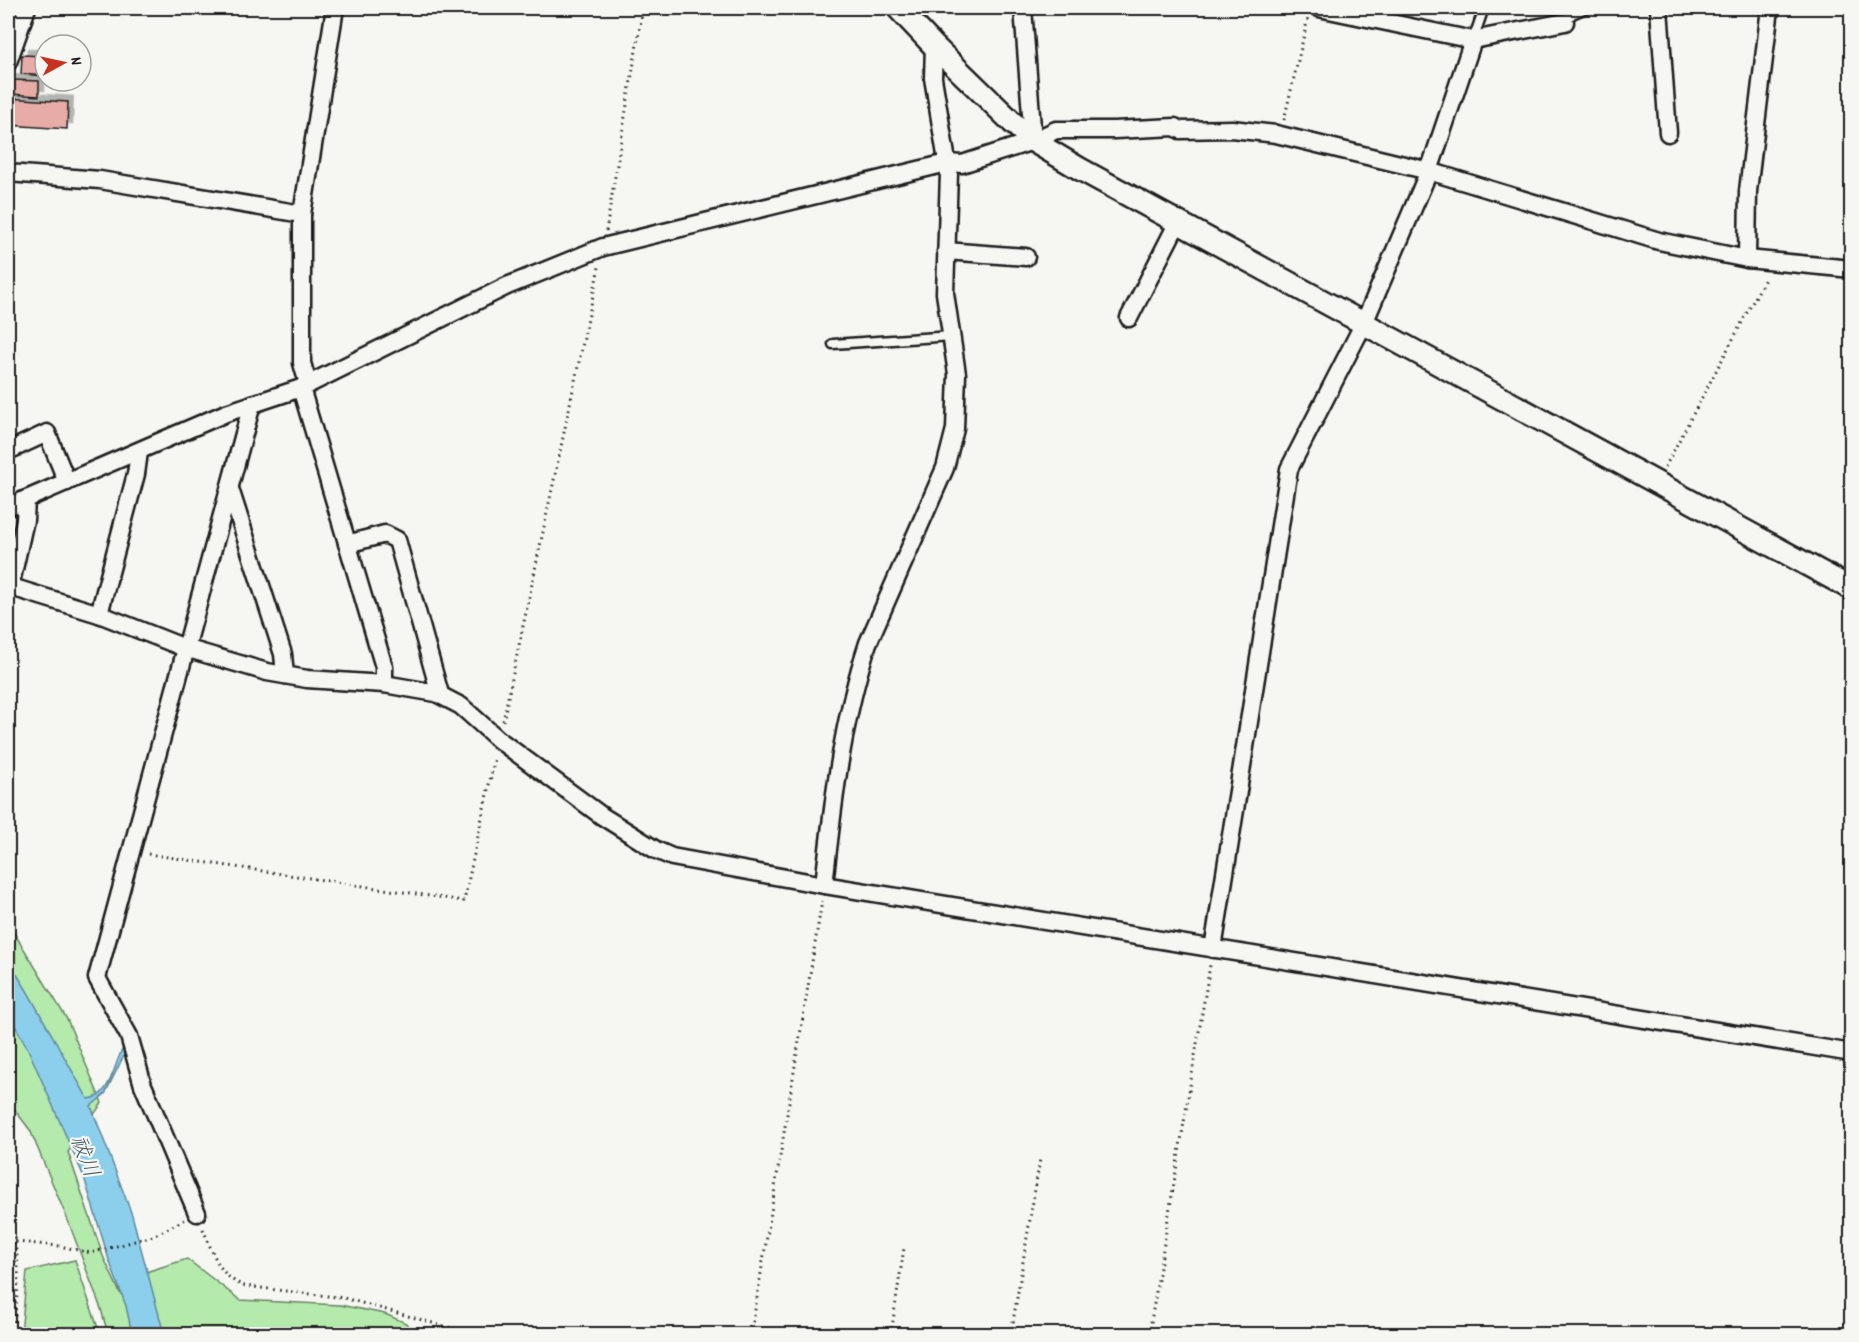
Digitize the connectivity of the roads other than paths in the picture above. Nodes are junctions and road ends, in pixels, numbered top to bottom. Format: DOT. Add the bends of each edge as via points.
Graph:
graph roads {
  1 [pos="27,8"];
  2 [pos="335,8"];
  3 [pos="898,8"];
  4 [pos="1023,8"];
  5 [pos="1319,8"];
  6 [pos="1484,8"];
  7 [pos="1586,8"];
  8 [pos="1659,8"];
  9 [pos="1770,8"];
  10 [pos="1565,21"];
  11 [pos="1473,40"];
  12 [pos="934,46"];
  13 [pos="8,62"];
  14 [pos="1668,134"];
  15 [pos="1033,141"];
  16 [pos="947,163"];
  17 [pos="1429,171"];
  18 [pos="8,173"];
  19 [pos="302,214"];
  20 [pos="1178,222"];
  21 [pos="946,251"];
  22 [pos="1026,257"];
  23 [pos="1747,259"];
  24 [pos="1851,269"];
  25 [pos="1129,318"];
  26 [pos="1364,323"];
  27 [pos="952,336"];
  28 [pos="833,344"];
  29 [pos="304,386"];
  30 [pos="252,404"];
  31 [pos="8,450"];
  32 [pos="139,452"];
  33 [pos="67,482"];
  34 [pos="230,489"];
  35 [pos="26,499"];
  36 [pos="8,507"];
  37 [pos="347,544"];
  38 [pos="9,586"];
  39 [pos="1851,589"];
  40 [pos="99,614"];
  41 [pos="185,648"];
  42 [pos="285,675"];
  43 [pos="384,684"];
  44 [pos="440,694"];
  45 [pos="824,885"];
  46 [pos="1213,949"];
  47 [pos="1851,1053"];
  48 [pos="197,1213"];
  1 -- 13 [label="street"];
  2 -- 19 [label="street"];
  3 -- 12 [label="street"];
  4 -- 15 [label="street"];
  5 -- 11 [label="street"];
  6 -- 11 [label="lane"];
  7 -- 10 [label="lane"];
  8 -- 14 [label="street"];
  9 -- 23 [label="street" via="1748,190"];
  10 -- 11 [label="street"];
  11 -- 17 [label="street"];
  12 -- 15 [label="street"];
  12 -- 16 [label="street" via="933,78"];
  15 -- 16 [label="street" via="962,164"];
  15 -- 17 [label="street" via="1056,130 1232,129 1280,135"];
  15 -- 20 [label="street"];
  16 -- 21 [label="street"];
  16 -- 29 [label="street" via="603,247 507,286"];
  17 -- 23 [label="street" via="1659,241"];
  17 -- 26 [label="street"];
  18 -- 19 [label="street" via="100,180"];
  19 -- 29 [label="street"];
  20 -- 25 [label="street"];
  20 -- 26 [label="street"];
  21 -- 22 [label="street"];
  21 -- 27 [label="street" via="945,293"];
  23 -- 24 [label="street"];
  26 -- 39 [label="street"];
  26 -- 46 [label="street" via="1289,469"];
  27 -- 28 [label="lane"];
  27 -- 45 [label="street" via="958,390 951,448 861,664 843,735"];
  29 -- 30 [label="street"];
  29 -- 37 [label="street"];
  30 -- 32 [label="street"];
  30 -- 34 [label="street"];
  31 -- 33 [label="street" via="47,433"];
  32 -- 33 [label="street"];
  32 -- 40 [label="street"];
  33 -- 35 [label="street"];
  34 -- 41 [label="street"];
  34 -- 42 [label="street" via="283,654"];
  35 -- 36 [label="street"];
  35 -- 38 [label="street" via="25,520"];
  37 -- 43 [label="street" via="384,667"];
  37 -- 44 [label="street" via="385,534 397,540"];
  38 -- 40 [label="street"];
  40 -- 41 [label="street"];
  41 -- 42 [label="street"];
  41 -- 48 [label="street" via="97,978 129,1036 143,1085"];
  42 -- 43 [label="street"];
  43 -- 44 [label="street"];
  44 -- 45 [label="street" via="461,706 499,740 602,816 656,850 672,857"];
  45 -- 46 [label="street"];
  46 -- 47 [label="street"];
}
